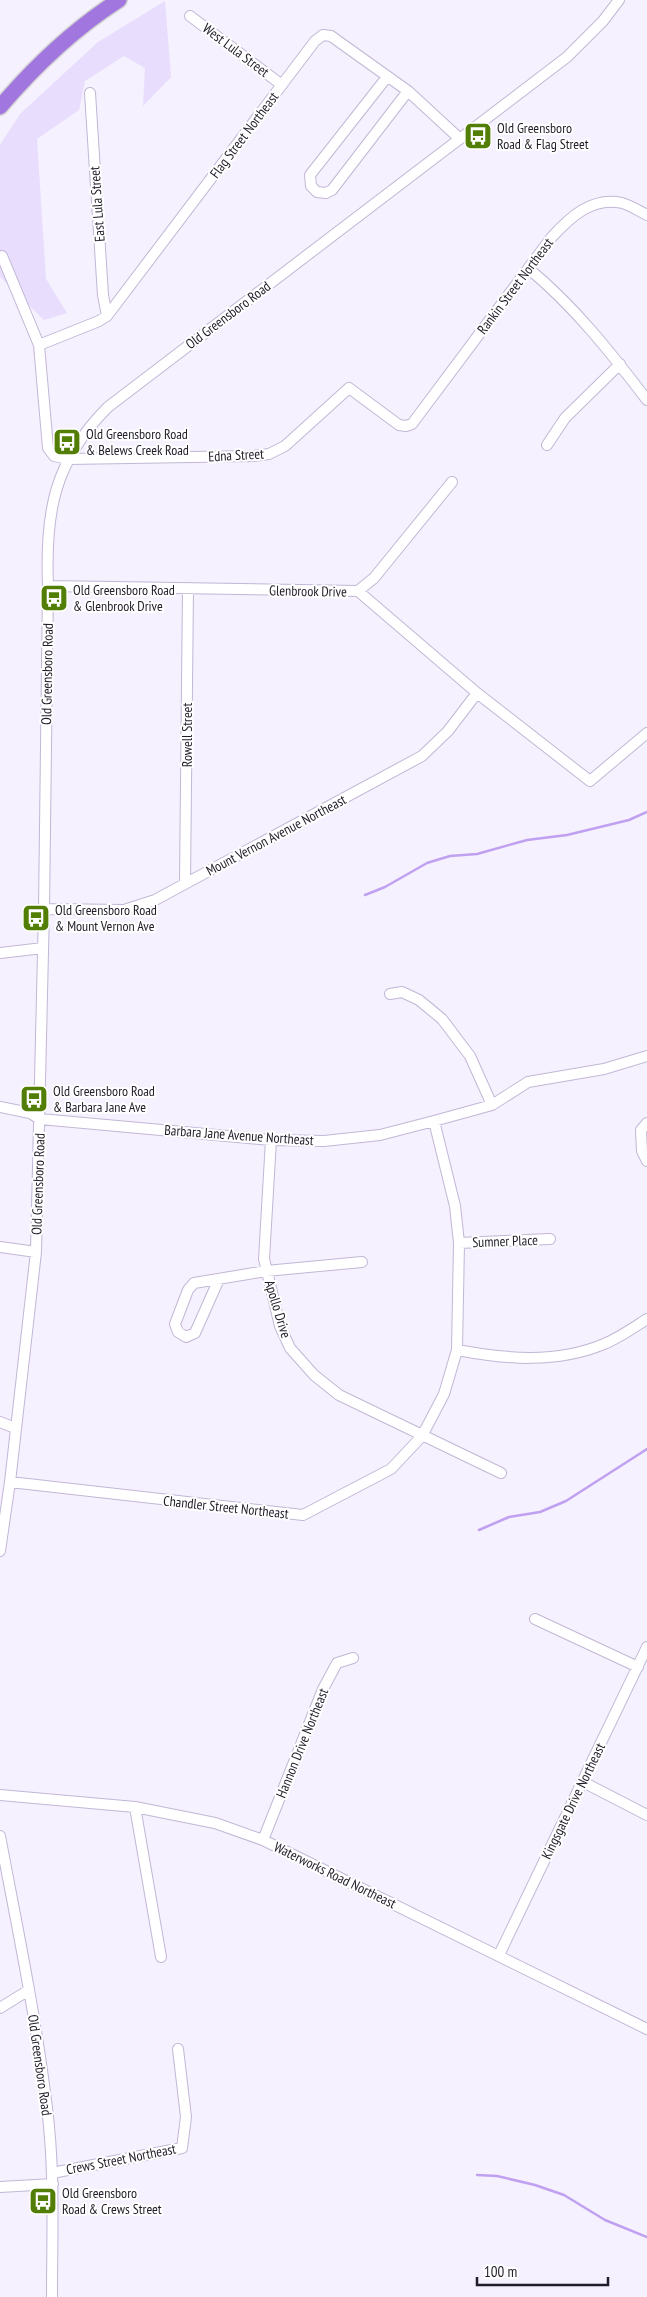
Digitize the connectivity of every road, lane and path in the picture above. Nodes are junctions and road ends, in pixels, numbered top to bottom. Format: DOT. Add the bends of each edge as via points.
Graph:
graph roads {
  1 [pos="118,0"];
  2 [pos="619,0"];
  3 [pos="190,16"];
  4 [pos="387,77"];
  5 [pos="282,85"];
  6 [pos="408,92"];
  7 [pos="90,93"];
  8 [pos="0,107"];
  9 [pos="460,138"];
  10 [pos="647,215"];
  11 [pos="2,256"];
  12 [pos="529,269"];
  13 [pos="107,316"];
  14 [pos="39,345"];
  15 [pos="620,364"];
  16 [pos="349,388"];
  17 [pos="647,400"];
  18 [pos="547,446"];
  19 [pos="68,459"];
  20 [pos="452,482"];
  21 [pos="48,586"];
  22 [pos="188,588"];
  23 [pos="358,591"];
  24 [pos="477,693"];
  25 [pos="647,733"];
  26 [pos="185,883"];
  27 [pos="44,909"];
  28 [pos="44,948"];
  29 [pos="0,953"];
  30 [pos="390,994"];
  31 [pos="647,1056"];
  32 [pos="492,1105"];
  33 [pos="0,1108"];
  34 [pos="40,1119"];
  35 [pos="434,1121"];
  36 [pos="647,1123"];
  37 [pos="271,1140"];
  38 [pos="647,1161"];
  39 [pos="550,1239"];
  40 [pos="459,1243"];
  41 [pos="0,1247"];
  42 [pos="36,1252"];
  43 [pos="362,1262"];
  44 [pos="266,1271"];
  45 [pos="219,1279"];
  46 [pos="647,1320"];
  47 [pos="456,1350"];
  48 [pos="0,1422"];
  49 [pos="15,1428"];
  50 [pos="422,1436"];
  51 [pos="502,1473"];
  52 [pos="10,1482"];
  53 [pos="0,1550"];
  54 [pos="535,1619"];
  55 [pos="647,1647"];
  56 [pos="353,1658"];
  57 [pos="638,1667"];
  58 [pos="583,1782"];
  59 [pos="0,1795"];
  60 [pos="135,1807"];
  61 [pos="647,1815"];
  62 [pos="0,1836"];
  63 [pos="263,1840"];
  64 [pos="499,1955"];
  65 [pos="161,1958"];
  66 [pos="29,1990"];
  67 [pos="0,2008"];
  68 [pos="647,2029"];
  69 [pos="178,2050"];
  70 [pos="52,2173"];
  71 [pos="53,2184"];
  72 [pos="0,2187"];
  73 [pos="52,2297"];
  1 -- 8 [label="highway" via="62,44"];
  2 -- 9 [label="street, Old Greensboro Road" via="566,58"];
  3 -- 5 [label="street, West Lula Street"];
  4 -- 5 [label="street, Flag Street Northeast" via="331,36 323,35"];
  4 -- 6 [label="street, Flag Street Northeast"];
  4 -- 6 [label="street" via="310,175 310,186 317,192 332,190"];
  5 -- 13 [label="street, Flag Street Northeast"];
  6 -- 9 [label="street, Flag Street Northeast"];
  7 -- 13 [label="street, East Lula Street"];
  9 -- 19 [label="street, Old Greensboro Road" via="108,407 90,425"];
  10 -- 12 [label="street, Rankin Street Northeast" via="622,203 584,208 568,219"];
  11 -- 14 [label="street"];
  12 -- 15 [label="street" via="556,291"];
  12 -- 16 [label="street, Rankin Street Northeast" via="412,424 400,425"];
  13 -- 14 [label="street, Flag Street Northeast"];
  14 -- 19 [label="street" via="48,448 54,456"];
  15 -- 17 [label="street"];
  15 -- 18 [label="street" via="565,418"];
  16 -- 19 [label="street, Edna Street" via="285,446 269,454"];
  19 -- 21 [label="street, Old Greensboro Road" via="51,505 46,544"];
  20 -- 23 [label="street" via="374,578"];
  21 -- 22 [label="street, Glenbrook Drive"];
  21 -- 27 [label="street, Old Greensboro Road"];
  22 -- 23 [label="street, Glenbrook Drive"];
  22 -- 26 [label="street, Rowell Street"];
  23 -- 24 [label="street, Glenbrook Drive"];
  24 -- 25 [label="street, Glenbrook Drive" via="590,781"];
  24 -- 26 [label="street, Mount Vernon Avenue Northeast" via="448,731 422,756"];
  26 -- 27 [label="street, Mount Vernon Avenue Northeast" via="155,900 124,910"];
  27 -- 28 [label="street, Old Greensboro Road"];
  28 -- 29 [label="street"];
  28 -- 34 [label="street, Old Greensboro Road"];
  30 -- 32 [label="street" via="402,992 419,1000 442,1019 470,1056"];
  31 -- 32 [label="street, Barbara Jane Avenue Northeast" via="604,1068 528,1082"];
  32 -- 35 [label="street, Barbara Jane Avenue Northeast"];
  33 -- 34 [label="street, Barbara Jane Avenue Northeast"];
  34 -- 37 [label="street, Barbara Jane Avenue Northeast"];
  34 -- 42 [label="street, Old Greensboro Road"];
  35 -- 37 [label="street, Barbara Jane Avenue Northeast" via="380,1135 324,1141"];
  35 -- 40 [label="street, Chandler Street Northeast" via="455,1206"];
  36 -- 38 [label="street" via="641,1130 642,1151"];
  37 -- 44 [label="street, Apollo Drive"];
  39 -- 40 [label="street, Sumner Place"];
  40 -- 47 [label="street, Chandler Street Northeast"];
  41 -- 42 [label="street"];
  42 -- 49 [label="street, Old Greensboro Road"];
  43 -- 44 [label="street"];
  44 -- 45 [label="street"];
  44 -- 50 [label="street, Apollo Drive" via="284,1338 300,1361 339,1395"];
  45 -- 45 [label="street" via="195,1333 186,1337 178,1332 175,1324 188,1290 194,1283"];
  46 -- 47 [label="street" via="605,1344 571,1355 531,1359"];
  47 -- 50 [label="street, Chandler Street Northeast" via="444,1394"];
  48 -- 49 [label="street"];
  49 -- 52 [label="street, Old Greensboro Road"];
  50 -- 51 [label="street, Apollo Drive"];
  50 -- 52 [label="street, Chandler Street Northeast" via="391,1469 303,1515"];
  52 -- 53 [label="street, Old Greensboro Road"];
  54 -- 57 [label="street"];
  55 -- 57 [label="street, Kingsgate Drive Northeast"];
  56 -- 63 [label="street, Hannon Drive Northeast" via="337,1663 323,1689"];
  57 -- 58 [label="street, Kingsgate Drive Northeast"];
  58 -- 61 [label="street"];
  58 -- 64 [label="street, Kingsgate Drive Northeast"];
  59 -- 60 [label="street, Waterworks Road Northeast"];
  60 -- 63 [label="street, Waterworks Road Northeast" via="215,1823"];
  60 -- 65 [label="street"];
  62 -- 66 [label="street, Old Greensboro Road"];
  63 -- 64 [label="street, Waterworks Road Northeast"];
  64 -- 68 [label="street, Waterworks Road Northeast"];
  66 -- 67 [label="street"];
  66 -- 70 [label="street, Old Greensboro Road" via="47,2109"];
  69 -- 70 [label="street, Crews Street Northeast" via="186,2117 182,2148"];
  70 -- 71 [label="street, Old Greensboro Road"];
  71 -- 72 [label="street"];
  71 -- 73 [label="street, Old Greensboro Road"];
}
